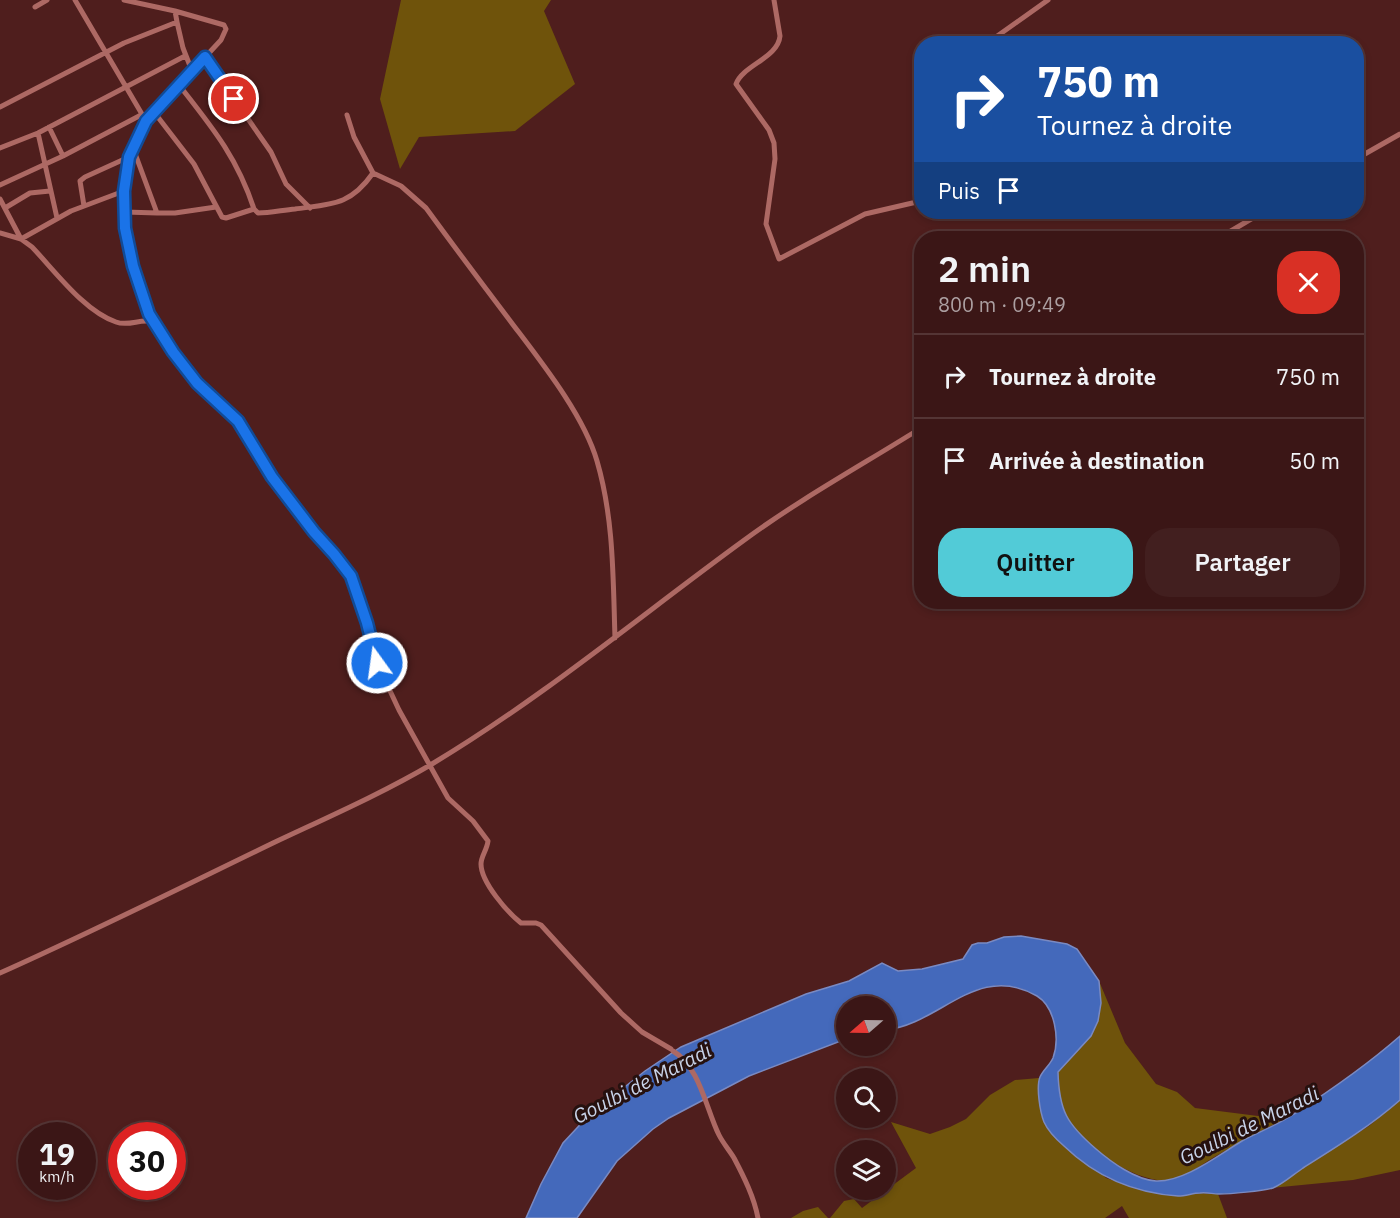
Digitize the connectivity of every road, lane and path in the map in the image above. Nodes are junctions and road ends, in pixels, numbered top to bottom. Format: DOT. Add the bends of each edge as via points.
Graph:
graph roads {
  1 [pos="47,0"];
  2 [pos="75,0"];
  3 [pos="124,0"];
  4 [pos="774,0"];
  5 [pos="1048,0"];
  6 [pos="34,7"];
  7 [pos="175,11"];
  8 [pos="177,22"];
  9 [pos="997,36"];
  10 [pos="107,52"];
  11 [pos="185,56"];
  12 [pos="205,57"];
  13 [pos="192,71"];
  14 [pos="179,85"];
  15 [pos="125,87"];
  16 [pos="0,107"];
  17 [pos="154,112"];
  18 [pos="141,115"];
  19 [pos="347,115"];
  20 [pos="146,121"];
  21 [pos="49,127"];
  22 [pos="38,133"];
  23 [pos="1400,134"];
  24 [pos="0,148"];
  25 [pos="133,148"];
  26 [pos="1364,154"];
  27 [pos="63,156"];
  28 [pos="129,157"];
  29 [pos="46,164"];
  30 [pos="373,173"];
  31 [pos="0,185"];
  32 [pos="50,191"];
  33 [pos="124,191"];
  34 [pos="0,200"];
  35 [pos="914,203"];
  36 [pos="84,206"];
  37 [pos="216,207"];
  38 [pos="5,208"];
  39 [pos="310,208"];
  40 [pos="254,209"];
  41 [pos="125,212"];
  42 [pos="157,213"];
  43 [pos="57,218"];
  44 [pos="1251,219"];
  45 [pos="1231,231"];
  46 [pos="0,233"];
  47 [pos="21,239"];
  48 [pos="154,323"];
  49 [pos="914,432"];
  50 [pos="615,638"];
  51 [pos="430,765"];
  52 [pos="0,974"];
  53 [pos="758,1218"];
  1 -- 6 [label="street"];
  2 -- 10 [label="street"];
  3 -- 7 [label="street"];
  4 -- 35 [label="street" via="779,42 739,78 736,86 769,130 774,143 766,224 779,259 865,214"];
  5 -- 9 [label="street"];
  7 -- 8 [label="street"];
  7 -- 12 [label="street" via="225,27 225,35"];
  8 -- 10 [label="street"];
  8 -- 11 [label="street"];
  10 -- 15 [label="street"];
  10 -- 16 [label="street"];
  11 -- 13 [label="street"];
  11 -- 15 [label="street"];
  12 -- 13 [label="street"];
  12 -- 39 [label="street" via="271,152 286,184"];
  13 -- 14 [label="street"];
  14 -- 17 [label="street"];
  14 -- 40 [label="street" via="225,145 243,177"];
  15 -- 18 [label="street"];
  15 -- 21 [label="street"];
  17 -- 20 [label="street"];
  17 -- 37 [label="street" via="194,164"];
  18 -- 20 [label="street"];
  18 -- 27 [label="street"];
  19 -- 30 [label="street"];
  20 -- 25 [label="street"];
  21 -- 22 [label="street"];
  21 -- 27 [label="street"];
  22 -- 24 [label="street"];
  22 -- 29 [label="street"];
  23 -- 26 [label="street"];
  25 -- 28 [label="street"];
  25 -- 42 [label="street"];
  27 -- 29 [label="street"];
  28 -- 33 [label="street"];
  28 -- 36 [label="street" via="80,181"];
  29 -- 31 [label="street"];
  29 -- 32 [label="street"];
  30 -- 39 [label="street" via="349,198"];
  30 -- 50 [label="street" via="401,186 426,208 554,381 590,441 604,488 613,546"];
  32 -- 38 [label="street" via="30,193"];
  32 -- 43 [label="street"];
  33 -- 36 [label="street"];
  33 -- 41 [label="street"];
  34 -- 38 [label="street"];
  36 -- 43 [label="street"];
  37 -- 40 [label="street" via="225,218"];
  37 -- 42 [label="street"];
  38 -- 47 [label="street"];
  39 -- 40 [label="street" via="260,214"];
  41 -- 42 [label="street"];
  41 -- 48 [label="street" via="133,266"];
  43 -- 47 [label="street"];
  44 -- 45 [label="street"];
  46 -- 47 [label="street"];
  47 -- 48 [label="street" via="73,291 108,318 123,324"];
  48 -- 51 [label="street" via="197,383 238,421 272,477 351,576 386,685"];
  49 -- 50 [label="street" via="763,527"];
  50 -- 51 [label="street" via="512,713"];
  51 -- 52 [label="street" via="131,914"];
  51 -- 53 [label="street" via="448,798 473,821 488,842 482,870 502,904 521,923 541,925 621,1013 686,1062 742,1175"];
}
